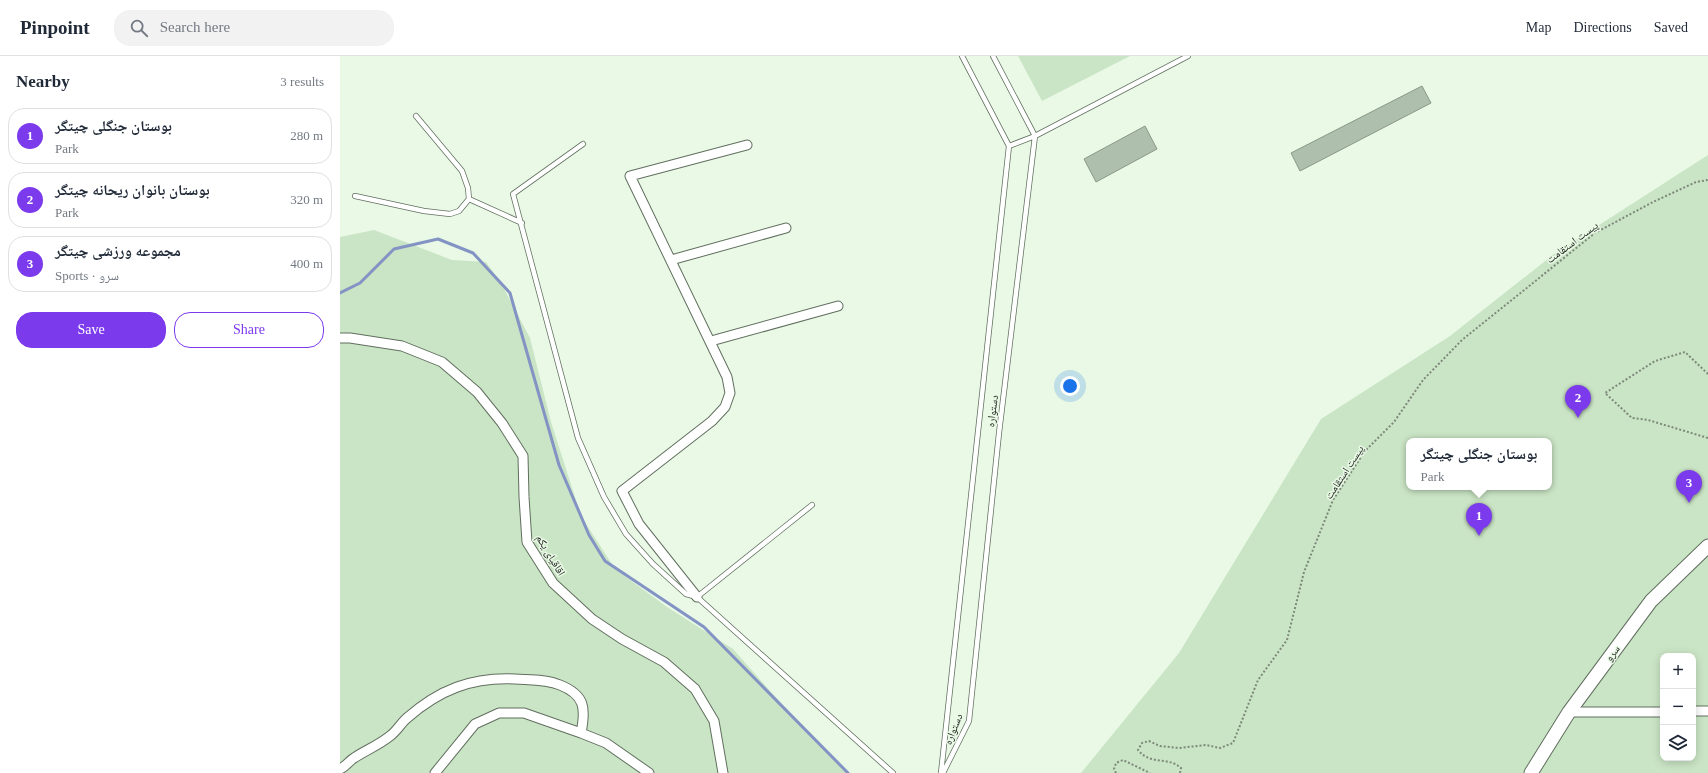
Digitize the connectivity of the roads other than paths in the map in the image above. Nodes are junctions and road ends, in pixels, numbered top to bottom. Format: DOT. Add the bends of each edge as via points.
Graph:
graph roads {
  1 [pos="962,56"];
  2 [pos="993,56"];
  3 [pos="1188,56"];
  4 [pos="416,116"];
  5 [pos="1035,136"];
  6 [pos="583,144"];
  7 [pos="748,145"];
  8 [pos="1010,146"];
  9 [pos="355,196"];
  10 [pos="469,199"];
  11 [pos="522,224"];
  12 [pos="786,228"];
  13 [pos="670,260"];
  14 [pos="838,306"];
  15 [pos="340,338"];
  16 [pos="711,341"];
  17 [pos="812,505"];
  18 [pos="1708,546"];
  19 [pos="697,597"];
  20 [pos="1569,712"];
  21 [pos="1660,712"];
  22 [pos="1696,712"];
  23 [pos="1708,712"];
  24 [pos="581,733"];
  25 [pos="340,769"];
  26 [pos="435,773"];
  27 [pos="649,773"];
  28 [pos="723,773"];
  29 [pos="893,773"];
  30 [pos="942,773"];
  31 [pos="1531,773"];
  1 -- 8 [label="lane"];
  2 -- 5 [label="lane"];
  3 -- 5 [label="lane"];
  4 -- 10 [label="lane" via="462,170"];
  5 -- 8 [label="lane"];
  5 -- 30 [label="lane, دستواره" via="998,440 969,721"];
  6 -- 11 [label="lane" via="513,194"];
  7 -- 13 [label="street" via="630,176"];
  8 -- 30 [label="lane"];
  9 -- 10 [label="lane" via="450,214 459,211"];
  10 -- 11 [label="lane"];
  11 -- 19 [label="lane" via="578,438 604,497 626,534 653,564 686,594"];
  12 -- 13 [label="street"];
  13 -- 16 [label="street"];
  14 -- 16 [label="street"];
  15 -- 28 [label="street, اقاقیای یکم" via="402,346 442,362 477,392 502,423 523,456 527,542 553,583 592,619 664,662 695,689 714,721"];
  16 -- 19 [label="street" via="727,377 730,393 725,407 712,421 622,491 639,524"];
  17 -- 19 [label="lane"];
  18 -- 20 [label="street, سرو" via="1651,601"];
  19 -- 29 [label="lane"];
  20 -- 21 [label="street"];
  20 -- 31 [label="street, سرو"];
  22 -- 23 [label="street"];
  24 -- 25 [label="street" via="584,716 582,702 572,690 554,682 508,679 477,682 449,689 427,702 392,735"];
  24 -- 26 [label="street" via="524,713 499,713 475,724"];
  24 -- 27 [label="street" via="606,743"];
}
